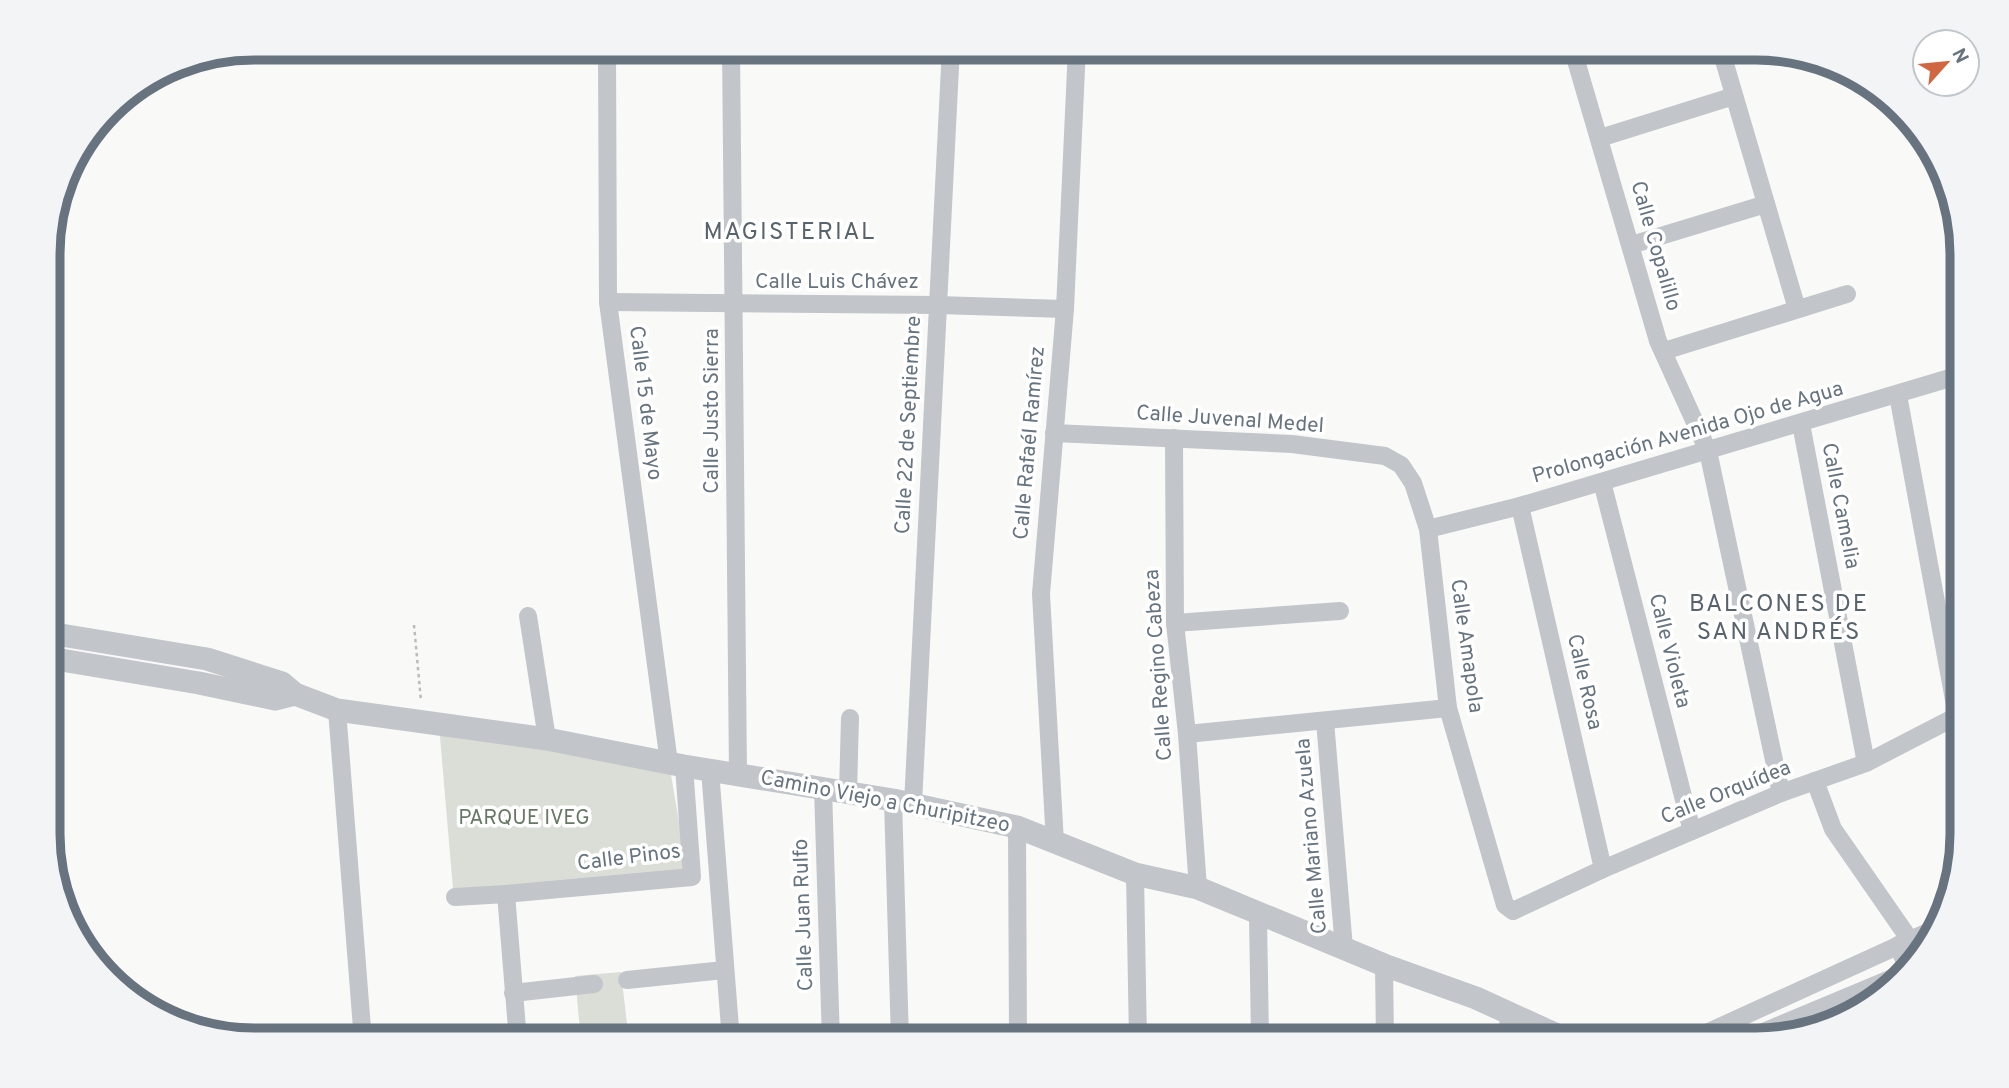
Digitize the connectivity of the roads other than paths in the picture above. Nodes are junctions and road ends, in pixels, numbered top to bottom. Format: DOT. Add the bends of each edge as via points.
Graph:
graph roads {
  1 [pos="607,60"];
  2 [pos="731,60"];
  3 [pos="950,60"];
  4 [pos="1076,60"];
  5 [pos="1576,60"];
  6 [pos="1724,60"];
  7 [pos="1734,96"];
  8 [pos="1600,138"];
  9 [pos="1766,204"];
  10 [pos="1631,245"];
  11 [pos="1847,294"];
  12 [pos="608,302"];
  13 [pos="734,304"];
  14 [pos="938,305"];
  15 [pos="1065,309"];
  16 [pos="1797,309"];
  17 [pos="1664,351"];
  18 [pos="1950,378"];
  19 [pos="1898,395"];
  20 [pos="1801,424"];
  21 [pos="1054,433"];
  22 [pos="1174,438"];
  23 [pos="1708,451"];
  24 [pos="1401,465"];
  25 [pos="1602,482"];
  26 [pos="1520,506"];
  27 [pos="1428,529"];
  28 [pos="1340,611"];
  29 [pos="528,616"];
  30 [pos="1175,623"];
  31 [pos="60,635"];
  32 [pos="60,660"];
  33 [pos="1950,678"];
  34 [pos="295,694"];
  35 [pos="1448,708"];
  36 [pos="337,710"];
  37 [pos="850,718"];
  38 [pos="1950,720"];
  39 [pos="1325,721"];
  40 [pos="1187,734"];
  41 [pos="547,738"];
  42 [pos="1866,762"];
  43 [pos="676,765"];
  44 [pos="710,770"];
  45 [pos="738,774"];
  46 [pos="1815,781"];
  47 [pos="823,789"];
  48 [pos="848,793"];
  49 [pos="1781,793"];
  50 [pos="903,802"];
  51 [pos="1017,827"];
  52 [pos="1692,831"];
  53 [pos="1055,842"];
  54 [pos="1603,869"];
  55 [pos="1135,874"];
  56 [pos="1198,888"];
  57 [pos="506,894"];
  58 [pos="455,897"];
  59 [pos="1513,911"];
  60 [pos="1258,914"];
  61 [pos="1920,936"];
  62 [pos="1904,943"];
  63 [pos="1344,948"];
  64 [pos="1905,957"];
  65 [pos="1384,965"];
  66 [pos="724,970"];
  67 [pos="627,980"];
  68 [pos="594,984"];
  69 [pos="1878,984"];
  70 [pos="513,993"];
  71 [pos="1508,1013"];
  72 [pos="1748,1013"];
  73 [pos="1774,1027"];
  74 [pos="362,1028"];
  75 [pos="516,1028"];
  76 [pos="730,1028"];
  77 [pos="831,1028"];
  78 [pos="900,1028"];
  79 [pos="1018,1028"];
  80 [pos="1138,1028"];
  81 [pos="1260,1028"];
  82 [pos="1385,1028"];
  83 [pos="1508,1028"];
  84 [pos="1541,1028"];
  85 [pos="1716,1028"];
  86 [pos="1750,1028"];
  1 -- 12 [label="street, Calle 15 de Mayo"];
  2 -- 13 [label="street, Calle Justo Sierra"];
  3 -- 14 [label="street, Calle 22 de Septiembre"];
  4 -- 15 [label="street, Calle Rafaél Ramírez"];
  5 -- 8 [label="street, Calle Copalillo"];
  6 -- 7 [label="street"];
  7 -- 8 [label="street"];
  7 -- 9 [label="street"];
  8 -- 10 [label="street, Calle Copalillo"];
  9 -- 10 [label="street"];
  9 -- 16 [label="street"];
  10 -- 17 [label="street, Calle Copalillo"];
  11 -- 16 [label="street"];
  12 -- 13 [label="street, Calle Luis Chávez"];
  12 -- 43 [label="street, Calle 15 de Mayo"];
  13 -- 14 [label="street, Calle Luis Chávez"];
  13 -- 45 [label="street, Calle Justo Sierra"];
  14 -- 15 [label="street, Calle Luis Chávez"];
  14 -- 50 [label="street, Calle 22 de Septiembre"];
  15 -- 21 [label="street, Calle Rafaél Ramírez"];
  16 -- 17 [label="street"];
  17 -- 23 [label="street, Calle Copalillo"];
  18 -- 19 [label="street, Prolongación Avenida Ojo de Agua"];
  19 -- 20 [label="street, Prolongación Avenida Ojo de Agua"];
  19 -- 33 [label="street, Calle Orquídea"];
  20 -- 23 [label="street, Prolongación Avenida Ojo de Agua"];
  20 -- 42 [label="street, Calle Camelia"];
  21 -- 22 [label="street, Calle Juvenal Medel"];
  21 -- 53 [label="street, Calle Rafaél Ramírez" via="1041,594"];
  22 -- 24 [label="street, Calle Juvenal Medel" via="1292,444 1385,456"];
  22 -- 30 [label="street, Calle Regino Cabeza"];
  23 -- 25 [label="street, Prolongación Avenida Ojo de Agua"];
  23 -- 49 [label="street, Calle Copalillo"];
  24 -- 27 [label="street, Calle Amapola" via="1413,483"];
  25 -- 26 [label="street, Prolongación Avenida Ojo de Agua"];
  25 -- 52 [label="street, Calle Violeta"];
  26 -- 27 [label="street, Prolongación Avenida Ojo de Agua"];
  26 -- 54 [label="street, Calle Rosa"];
  27 -- 35 [label="street, Calle Amapola"];
  28 -- 30 [label="street"];
  29 -- 41 [label="street"];
  30 -- 40 [label="street, Calle Regino Cabeza"];
  31 -- 34 [label="street, Camino Viejo a Churipitzeo" via="207,659 282,683"];
  32 -- 34 [label="street, Camino Viejo a Churipitzeo" via="275,699"];
  34 -- 36 [label="street, Camino Viejo a Churipitzeo"];
  35 -- 39 [label="street"];
  35 -- 59 [label="street, Calle Amapola" via="1505,905"];
  36 -- 41 [label="street, Camino Viejo a Churipitzeo"];
  36 -- 74 [label="street"];
  37 -- 48 [label="street"];
  38 -- 42 [label="street, Calle Orquídea"];
  39 -- 40 [label="street"];
  39 -- 63 [label="street, Calle Mariano Azuela"];
  40 -- 56 [label="street, Calle Regino Cabeza"];
  41 -- 43 [label="street, Camino Viejo a Churipitzeo"];
  42 -- 46 [label="street, Calle Orquídea"];
  43 -- 44 [label="street, Camino Viejo a Churipitzeo"];
  43 -- 57 [label="street, Calle Pinos" via="692,877"];
  44 -- 45 [label="street, Camino Viejo a Churipitzeo"];
  44 -- 66 [label="street"];
  45 -- 47 [label="street, Camino Viejo a Churipitzeo"];
  46 -- 49 [label="street, Calle Orquídea"];
  46 -- 62 [label="street" via="1833,829"];
  47 -- 48 [label="street, Camino Viejo a Churipitzeo"];
  47 -- 77 [label="street, Calle Juan Rulfo"];
  48 -- 50 [label="street, Camino Viejo a Churipitzeo"];
  49 -- 52 [label="street, Calle Orquídea"];
  50 -- 51 [label="street, Camino Viejo a Churipitzeo"];
  50 -- 78 [label="street, Calle 22 de Septiembre"];
  51 -- 53 [label="street, Camino Viejo a Churipitzeo"];
  51 -- 79 [label="street"];
  52 -- 54 [label="street, Calle Orquídea"];
  53 -- 55 [label="street, Camino Viejo a Churipitzeo"];
  54 -- 59 [label="street, Calle Orquídea"];
  55 -- 56 [label="street, Camino Viejo a Churipitzeo"];
  55 -- 80 [label="street"];
  56 -- 60 [label="street, Camino Viejo a Churipitzeo"];
  57 -- 58 [label="street"];
  57 -- 70 [label="street"];
  60 -- 63 [label="street, Camino Viejo a Churipitzeo"];
  60 -- 81 [label="street"];
  61 -- 62 [label="street"];
  62 -- 64 [label="street"];
  62 -- 72 [label="street"];
  63 -- 65 [label="street, Camino Viejo a Churipitzeo"];
  65 -- 71 [label="street, Camino Viejo a Churipitzeo"];
  65 -- 82 [label="street"];
  66 -- 67 [label="street"];
  66 -- 76 [label="street"];
  68 -- 70 [label="street"];
  69 -- 73 [label="street"];
  70 -- 75 [label="street"];
  71 -- 83 [label="street"];
  71 -- 84 [label="street, Camino Viejo a Churipitzeo"];
  72 -- 85 [label="street"];
  72 -- 86 [label="street"];
}
